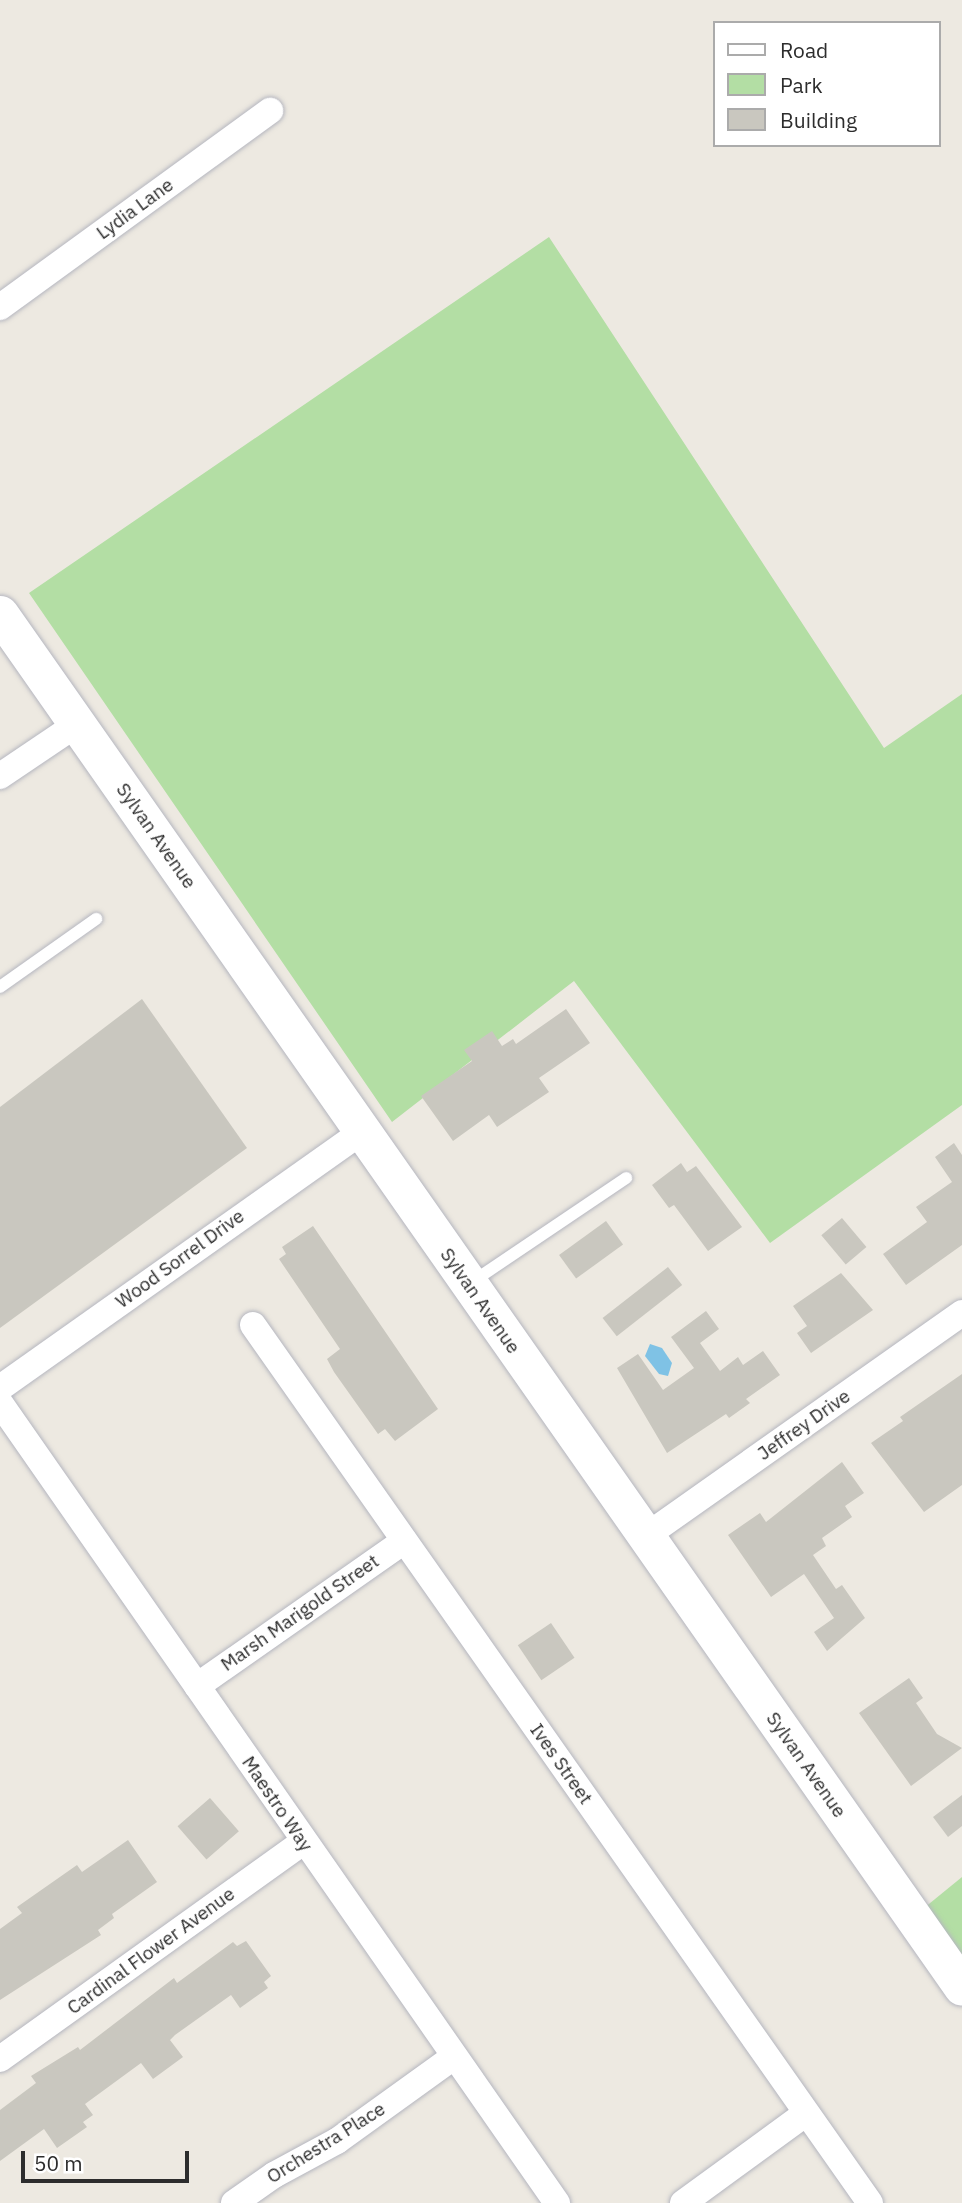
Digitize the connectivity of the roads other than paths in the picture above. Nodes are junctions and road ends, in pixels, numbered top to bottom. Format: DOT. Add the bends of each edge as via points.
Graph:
graph roads {
  1 [pos="270,111"];
  2 [pos="0,307"];
  3 [pos="0,614"];
  4 [pos="77,724"];
  5 [pos="0,776"];
  6 [pos="96,919"];
  7 [pos="0,987"];
  8 [pos="362,1132"];
  9 [pos="626,1178"];
  10 [pos="469,1284"];
  11 [pos="962,1313"];
  12 [pos="253,1325"];
  13 [pos="0,1388"];
  14 [pos="0,1403"];
  15 [pos="646,1536"];
  16 [pos="404,1541"];
  17 [pos="197,1686"];
  18 [pos="303,1842"];
  19 [pos="962,1987"];
  20 [pos="452,2058"];
  21 [pos="0,2059"];
  22 [pos="805,2114"];
  23 [pos="234,2203"];
  24 [pos="557,2203"];
  25 [pos="683,2203"];
  26 [pos="870,2203"];
  1 -- 2 [label="street, Lydia Lane"];
  3 -- 4 [label="main road, Sylvan Avenue"];
  4 -- 5 [label="street"];
  4 -- 8 [label="main road, Sylvan Avenue"];
  6 -- 7 [label="lane"];
  8 -- 10 [label="main road, Sylvan Avenue"];
  8 -- 13 [label="street, Wood Sorrel Drive"];
  9 -- 10 [label="lane"];
  10 -- 15 [label="main road, Sylvan Avenue"];
  11 -- 15 [label="street, Jeffrey Drive"];
  12 -- 16 [label="street, Ives Street"];
  14 -- 17 [label="street, Maestro Way"];
  15 -- 19 [label="main road, Sylvan Avenue"];
  16 -- 17 [label="street, Marsh Marigold Street"];
  16 -- 22 [label="street, Ives Street"];
  17 -- 18 [label="street, Maestro Way"];
  18 -- 20 [label="street, Maestro Way"];
  18 -- 21 [label="street, Cardinal Flower Avenue"];
  20 -- 23 [label="street, Orchestra Place" via="337,2141"];
  20 -- 24 [label="street, Maestro Way"];
  22 -- 25 [label="street"];
  22 -- 26 [label="street, Ives Street"];
}
